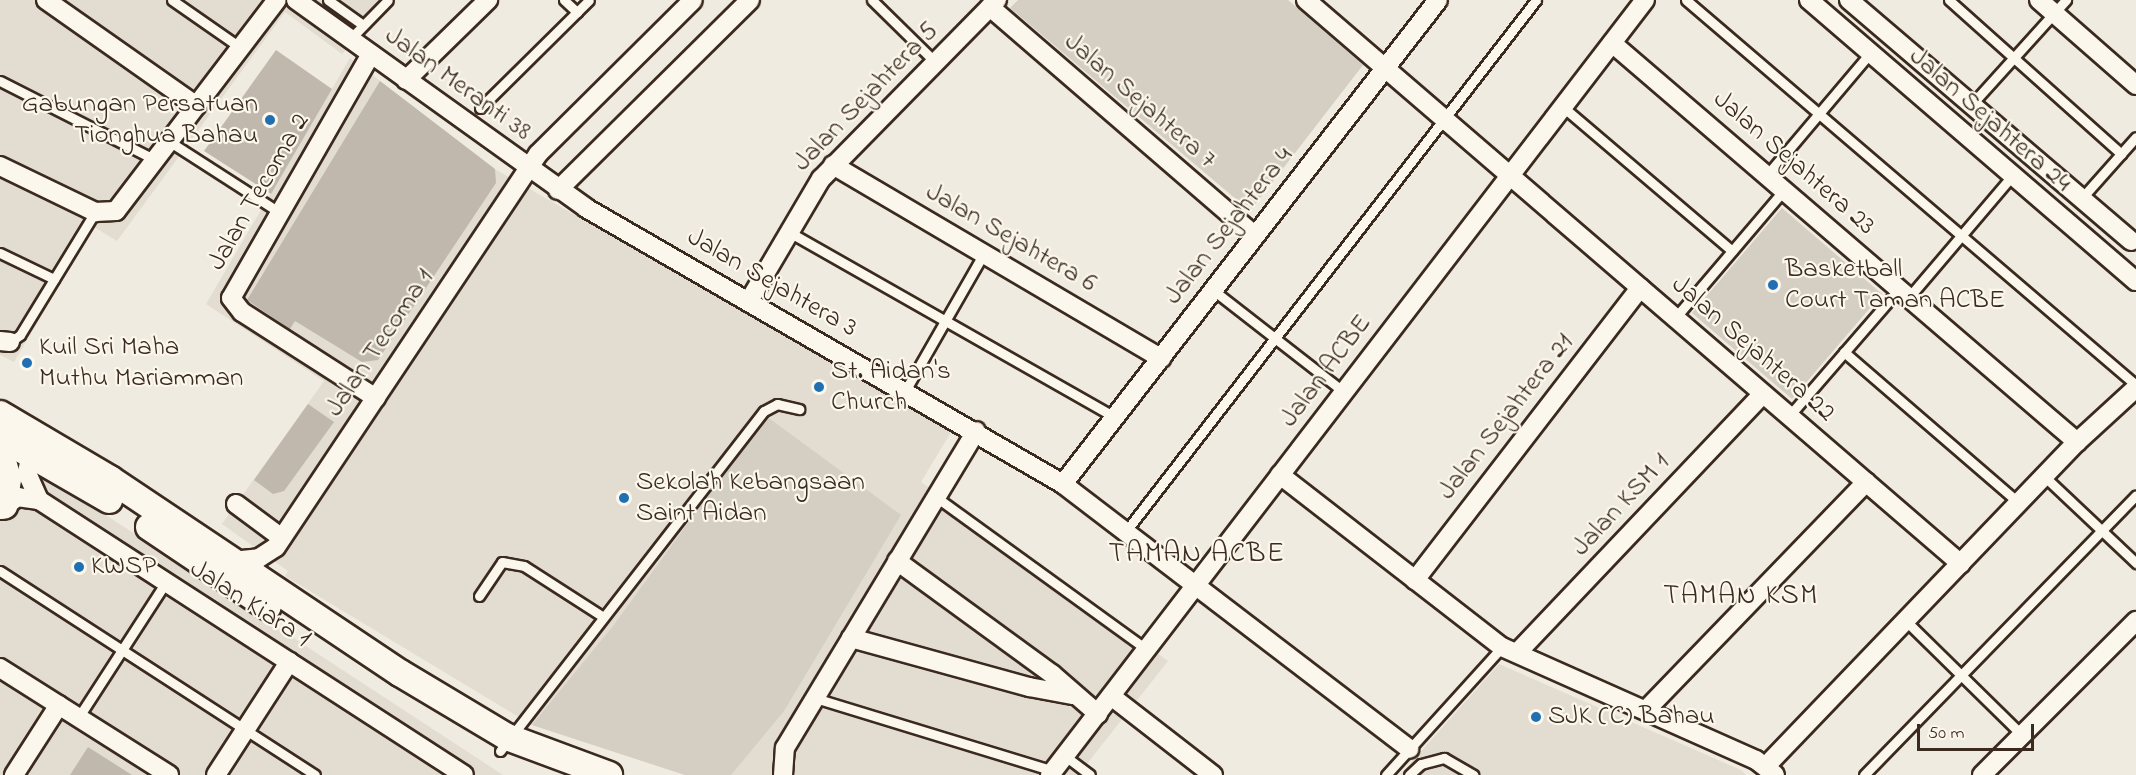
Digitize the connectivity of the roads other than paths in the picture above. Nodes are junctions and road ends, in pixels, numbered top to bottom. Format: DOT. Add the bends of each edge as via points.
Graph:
graph roads {
  1 [pos="46,0"];
  2 [pos="172,0"];
  3 [pos="277,0"];
  4 [pos="296,0"];
  5 [pos="328,0"];
  6 [pos="388,0"];
  7 [pos="488,0"];
  8 [pos="564,0"];
  9 [pos="589,0"];
  10 [pos="693,0"];
  11 [pos="750,0"];
  12 [pos="872,0"];
  13 [pos="1306,0"];
  14 [pos="1536,0"];
  15 [pos="1645,0"];
  16 [pos="1686,0"];
  17 [pos="1809,0"];
  18 [pos="1949,0"];
  19 [pos="2039,0"];
  20 [pos="1853,1"];
  21 [pos="1434,2"];
  22 [pos="993,4"];
  23 [pos="2060,7"];
  24 [pos="577,12"];
  25 [pos="363,25"];
  26 [pos="350,39"];
  27 [pos="1612,43"];
  28 [pos="241,48"];
  29 [pos="1870,52"];
  30 [pos="371,54"];
  31 [pos="2014,58"];
  32 [pos="935,62"];
  33 [pos="1385,68"];
  34 [pos="406,80"];
  35 [pos="0,81"];
  36 [pos="2136,85"];
  37 [pos="1971,105"];
  38 [pos="197,106"];
  39 [pos="1563,107"];
  40 [pos="480,108"];
  41 [pos="1819,114"];
  42 [pos="1444,119"];
  43 [pos="2136,137"];
  44 [pos="170,142"];
  45 [pos="2121,154"];
  46 [pos="156,160"];
  47 [pos="833,165"];
  48 [pos="0,166"];
  49 [pos="530,169"];
  50 [pos="1767,175"];
  51 [pos="2013,175"];
  52 [pos="1510,176"];
  53 [pos="558,190"];
  54 [pos="1784,190"];
  55 [pos="2080,200"];
  56 [pos="279,212"];
  57 [pos="102,213"];
  58 [pos="789,232"];
  59 [pos="1255,236"];
  60 [pos="1961,236"];
  61 [pos="2133,239"];
  62 [pos="1732,251"];
  63 [pos="0,253"];
  64 [pos="984,253"];
  65 [pos="2113,261"];
  66 [pos="54,279"];
  67 [pos="2136,281"];
  68 [pos="1640,288"];
  69 [pos="1213,290"];
  70 [pos="1904,293"];
  71 [pos="749,301"];
  72 [pos="1675,318"];
  73 [pos="945,321"];
  74 [pos="1275,338"];
  75 [pos="5,342"];
  76 [pos="1844,352"];
  77 [pos="1161,358"];
  78 [pos="2136,387"];
  79 [pos="905,391"];
  80 [pos="1344,392"];
  81 [pos="1763,394"];
  82 [pos="376,398"];
  83 [pos="799,409"];
  84 [pos="0,414"];
  85 [pos="1789,416"];
  86 [pos="1114,417"];
  87 [pos="976,431"];
  88 [pos="0,437"];
  89 [pos="2077,442"];
  90 [pos="33,444"];
  91 [pos="0,451"];
  92 [pos="1280,475"];
  93 [pos="2044,476"];
  94 [pos="1866,482"];
  95 [pos="1063,484"];
  96 [pos="2136,495"];
  97 [pos="936,497"];
  98 [pos="39,500"];
  99 [pos="2019,503"];
  100 [pos="236,504"];
  101 [pos="2,509"];
  102 [pos="2102,530"];
  103 [pos="1126,531"];
  104 [pos="279,542"];
  105 [pos="232,561"];
  106 [pos="897,561"];
  107 [pos="2136,563"];
  108 [pos="1961,564"];
  109 [pos="0,572"];
  110 [pos="1415,580"];
  111 [pos="166,582"];
  112 [pos="1197,584"];
  113 [pos="479,596"];
  114 [pos="284,597"];
  115 [pos="602,616"];
  116 [pos="1906,621"];
  117 [pos="2136,621"];
  118 [pos="851,638"];
  119 [pos="122,650"];
  120 [pos="1147,650"];
  121 [pos="1509,650"];
  122 [pos="289,662"];
  123 [pos="0,668"];
  124 [pos="1961,675"];
  125 [pos="1073,695"];
  126 [pos="1111,696"];
  127 [pos="815,698"];
  128 [pos="58,705"];
  129 [pos="1646,710"];
  130 [pos="1098,714"];
  131 [pos="78,718"];
  132 [pos="245,730"];
  133 [pos="2022,735"];
  134 [pos="504,744"];
  135 [pos="1409,749"];
  136 [pos="1065,756"];
  137 [pos="1052,773"];
  138 [pos="1773,773"];
  139 [pos="783,774"];
  140 [pos="14,775"];
  141 [pos="169,775"];
  142 [pos="216,775"];
  143 [pos="315,775"];
  144 [pos="464,775"];
  145 [pos="558,775"];
  146 [pos="609,775"];
  147 [pos="1090,775"];
  148 [pos="1213,775"];
  149 [pos="1386,775"];
  150 [pos="1409,775"];
  151 [pos="1474,775"];
  152 [pos="1864,775"];
  153 [pos="1982,775"];
  1 -- 38 [label="street"];
  2 -- 28 [label="lane"];
  3 -- 28 [label="street"];
  4 -- 26 [label="street, Jalan Meranti 38"];
  5 -- 25 [label="lane"];
  6 -- 25 [label="lane"];
  7 -- 34 [label="street"];
  8 -- 24 [label="lane"];
  9 -- 24 [label="lane"];
  10 -- 49 [label="street, Jalan Tecoma 1" via="538,154"];
  11 -- 53 [label="street"];
  12 -- 32 [label="lane"];
  13 -- 33 [label="street, Jalan Sejahtera 22"];
  14 -- 42 [label="lane"];
  15 -- 27 [label="street, Jalan ACBE"];
  16 -- 41 [label="lane"];
  17 -- 29 [label="street, Jalan Sejahtera 24"];
  18 -- 31 [label="lane"];
  19 -- 23 [label="street"];
  20 -- 37 [label="street"];
  21 -- 33 [label="street, Jalan Sejahtera 4"];
  22 -- 32 [label="street, Jalan Sejahtera 5"];
  22 -- 59 [label="street, Jalan Sejahtera 7"];
  23 -- 31 [label="lane"];
  23 -- 36 [label="street"];
  24 -- 40 [label="lane"];
  25 -- 26 [label="lane"];
  26 -- 30 [label="street, Jalan Meranti 38"];
  27 -- 39 [label="street, Jalan ACBE"];
  27 -- 50 [label="street, Jalan Sejahtera 23"];
  28 -- 38 [label="street"];
  29 -- 41 [label="lane"];
  29 -- 51 [label="street, Jalan Sejahtera 24"];
  30 -- 34 [label="street, Jalan Meranti 38"];
  30 -- 56 [label="street, Jalan Tecoma 2"];
  31 -- 37 [label="lane"];
  31 -- 45 [label="lane"];
  32 -- 47 [label="street, Jalan Sejahtera 5"];
  33 -- 42 [label="street, Jalan Sejahtera 22"];
  33 -- 59 [label="street, Jalan Sejahtera 4"];
  34 -- 49 [label="street, Jalan Meranti 38"];
  35 -- 46 [label="lane"];
  37 -- 55 [label="street"];
  38 -- 44 [label="street"];
  39 -- 52 [label="street, Jalan ACBE"];
  39 -- 62 [label="lane"];
  41 -- 50 [label="lane"];
  41 -- 60 [label="lane"];
  42 -- 52 [label="street, Jalan Sejahtera 22"];
  42 -- 74 [label="lane"];
  43 -- 45 [label="lane"];
  44 -- 46 [label="street"];
  44 -- 56 [label="lane"];
  45 -- 55 [label="lane"];
  46 -- 57 [label="street" via="122,206"];
  47 -- 58 [label="street, Jalan Sejahtera 5"];
  47 -- 64 [label="street, Jalan Sejahtera 6"];
  48 -- 57 [label="street"];
  49 -- 53 [label="street, Jalan Sejahtera 3"];
  49 -- 82 [label="street, Jalan Tecoma 1"];
  50 -- 54 [label="street, Jalan Sejahtera 23"];
  51 -- 60 [label="lane"];
  51 -- 65 [label="street, Jalan Sejahtera 24"];
  52 -- 68 [label="street, Jalan Sejahtera 22"];
  52 -- 80 [label="street, Jalan ACBE"];
  53 -- 71 [label="street, Jalan Sejahtera 3"];
  54 -- 62 [label="lane"];
  54 -- 70 [label="street, Jalan Sejahtera 23"];
  55 -- 61 [label="street"];
  56 -- 82 [label="street, Jalan Tecoma 2" via="234,289 233,303"];
  57 -- 66 [label="lane"];
  58 -- 71 [label="street, Jalan Sejahtera 5"];
  58 -- 73 [label="lane"];
  59 -- 69 [label="street, Jalan Sejahtera 4"];
  60 -- 70 [label="lane"];
  60 -- 78 [label="lane"];
  61 -- 65 [label="street"];
  62 -- 72 [label="lane"];
  63 -- 66 [label="lane"];
  64 -- 73 [label="lane"];
  64 -- 77 [label="street, Jalan Sejahtera 6"];
  65 -- 67 [label="street, Jalan Sejahtera 24"];
  66 -- 75 [label="lane" via="20,334"];
  68 -- 72 [label="street, Jalan Sejahtera 22"];
  68 -- 110 [label="street, Jalan Sejahtera 21"];
  69 -- 74 [label="lane"];
  69 -- 77 [label="street, Jalan Sejahtera 4"];
  70 -- 76 [label="lane"];
  70 -- 89 [label="street, Jalan Sejahtera 23"];
  71 -- 79 [label="street, Jalan Sejahtera 3"];
  72 -- 81 [label="street, Jalan Sejahtera 22"];
  73 -- 79 [label="lane"];
  73 -- 86 [label="lane"];
  74 -- 80 [label="lane"];
  74 -- 103 [label="lane"];
  76 -- 85 [label="lane"];
  76 -- 99 [label="lane"];
  77 -- 86 [label="street, Jalan Sejahtera 4"];
  78 -- 89 [label="street"];
  79 -- 87 [label="street, Jalan Sejahtera 3"];
  80 -- 92 [label="street, Jalan ACBE"];
  81 -- 85 [label="street, Jalan Sejahtera 22"];
  81 -- 121 [label="street, Jalan KSM 1"];
  82 -- 104 [label="street, Jalan Tecoma 1"];
  83 -- 115 [label="lane" via="777,404 764,411"];
  84 -- 90 [label="main road"];
  85 -- 94 [label="street, Jalan Sejahtera 22"];
  86 -- 95 [label="street, Jalan Sejahtera 4"];
  87 -- 95 [label="street, Jalan Sejahtera 3"];
  87 -- 97 [label="street"];
  88 -- 90 [label="main road"];
  89 -- 93 [label="street"];
  90 -- 98 [label="street" via="28,483"];
  90 -- 105 [label="main road"];
  90 -- 134 [label="main road" via="102,495 383,682"];
  91 -- 101 [label="main road" via="8,479"];
  92 -- 110 [label="street"];
  92 -- 112 [label="street, Jalan ACBE"];
  93 -- 99 [label="street"];
  93 -- 102 [label="lane"];
  94 -- 108 [label="street, Jalan Sejahtera 22"];
  94 -- 129 [label="street"];
  95 -- 103 [label="street, Jalan Sejahtera 3"];
  96 -- 102 [label="lane"];
  97 -- 106 [label="street"];
  97 -- 120 [label="lane"];
  98 -- 101 [label="street" via="17,496"];
  98 -- 111 [label="street, Jalan Kiara 1"];
  99 -- 108 [label="street"];
  100 -- 104 [label="street"];
  102 -- 107 [label="lane"];
  102 -- 124 [label="lane"];
  103 -- 112 [label="street, Jalan Sejahtera 3"];
  104 -- 105 [label="street" via="259,558"];
  104 -- 114 [label="street" via="274,570"];
  105 -- 114 [label="main road"];
  106 -- 118 [label="street"];
  106 -- 125 [label="street" via="1052,674"];
  108 -- 116 [label="street"];
  109 -- 119 [label="lane"];
  110 -- 121 [label="street"];
  111 -- 119 [label="lane"];
  111 -- 122 [label="street, Jalan Kiara 1"];
  112 -- 120 [label="street, Jalan ACBE"];
  112 -- 135 [label="street, Jalan Sejahtera 3"];
  113 -- 115 [label="lane" via="502,562 524,566"];
  114 -- 134 [label="main road"];
  115 -- 134 [label="lane"];
  116 -- 124 [label="lane"];
  116 -- 138 [label="street"];
  117 -- 133 [label="street"];
  118 -- 125 [label="street" via="1029,687"];
  118 -- 127 [label="street"];
  119 -- 131 [label="lane"];
  119 -- 132 [label="lane"];
  120 -- 126 [label="street, Jalan ACBE"];
  121 -- 129 [label="street"];
  121 -- 135 [label="lane"];
  122 -- 132 [label="street"];
  122 -- 144 [label="street, Jalan Kiara 1"];
  123 -- 128 [label="street"];
  124 -- 133 [label="lane"];
  124 -- 152 [label="lane"];
  125 -- 130 [label="street"];
  126 -- 130 [label="street, Jalan ACBE"];
  126 -- 148 [label="street"];
  127 -- 137 [label="lane"];
  127 -- 139 [label="street" via="785,748"];
  128 -- 131 [label="street"];
  128 -- 140 [label="street"];
  129 -- 138 [label="street"];
  130 -- 136 [label="street, Jalan ACBE"];
  131 -- 141 [label="street"];
  132 -- 142 [label="street"];
  132 -- 143 [label="lane"];
  133 -- 153 [label="street"];
  134 -- 145 [label="main road"];
  134 -- 146 [label="main road"];
  135 -- 149 [label="lane"];
  136 -- 137 [label="street, Jalan ACBE"];
  136 -- 147 [label="lane"];
  150 -- 151 [label="lane" via="1421,764 1443,758"];
}
